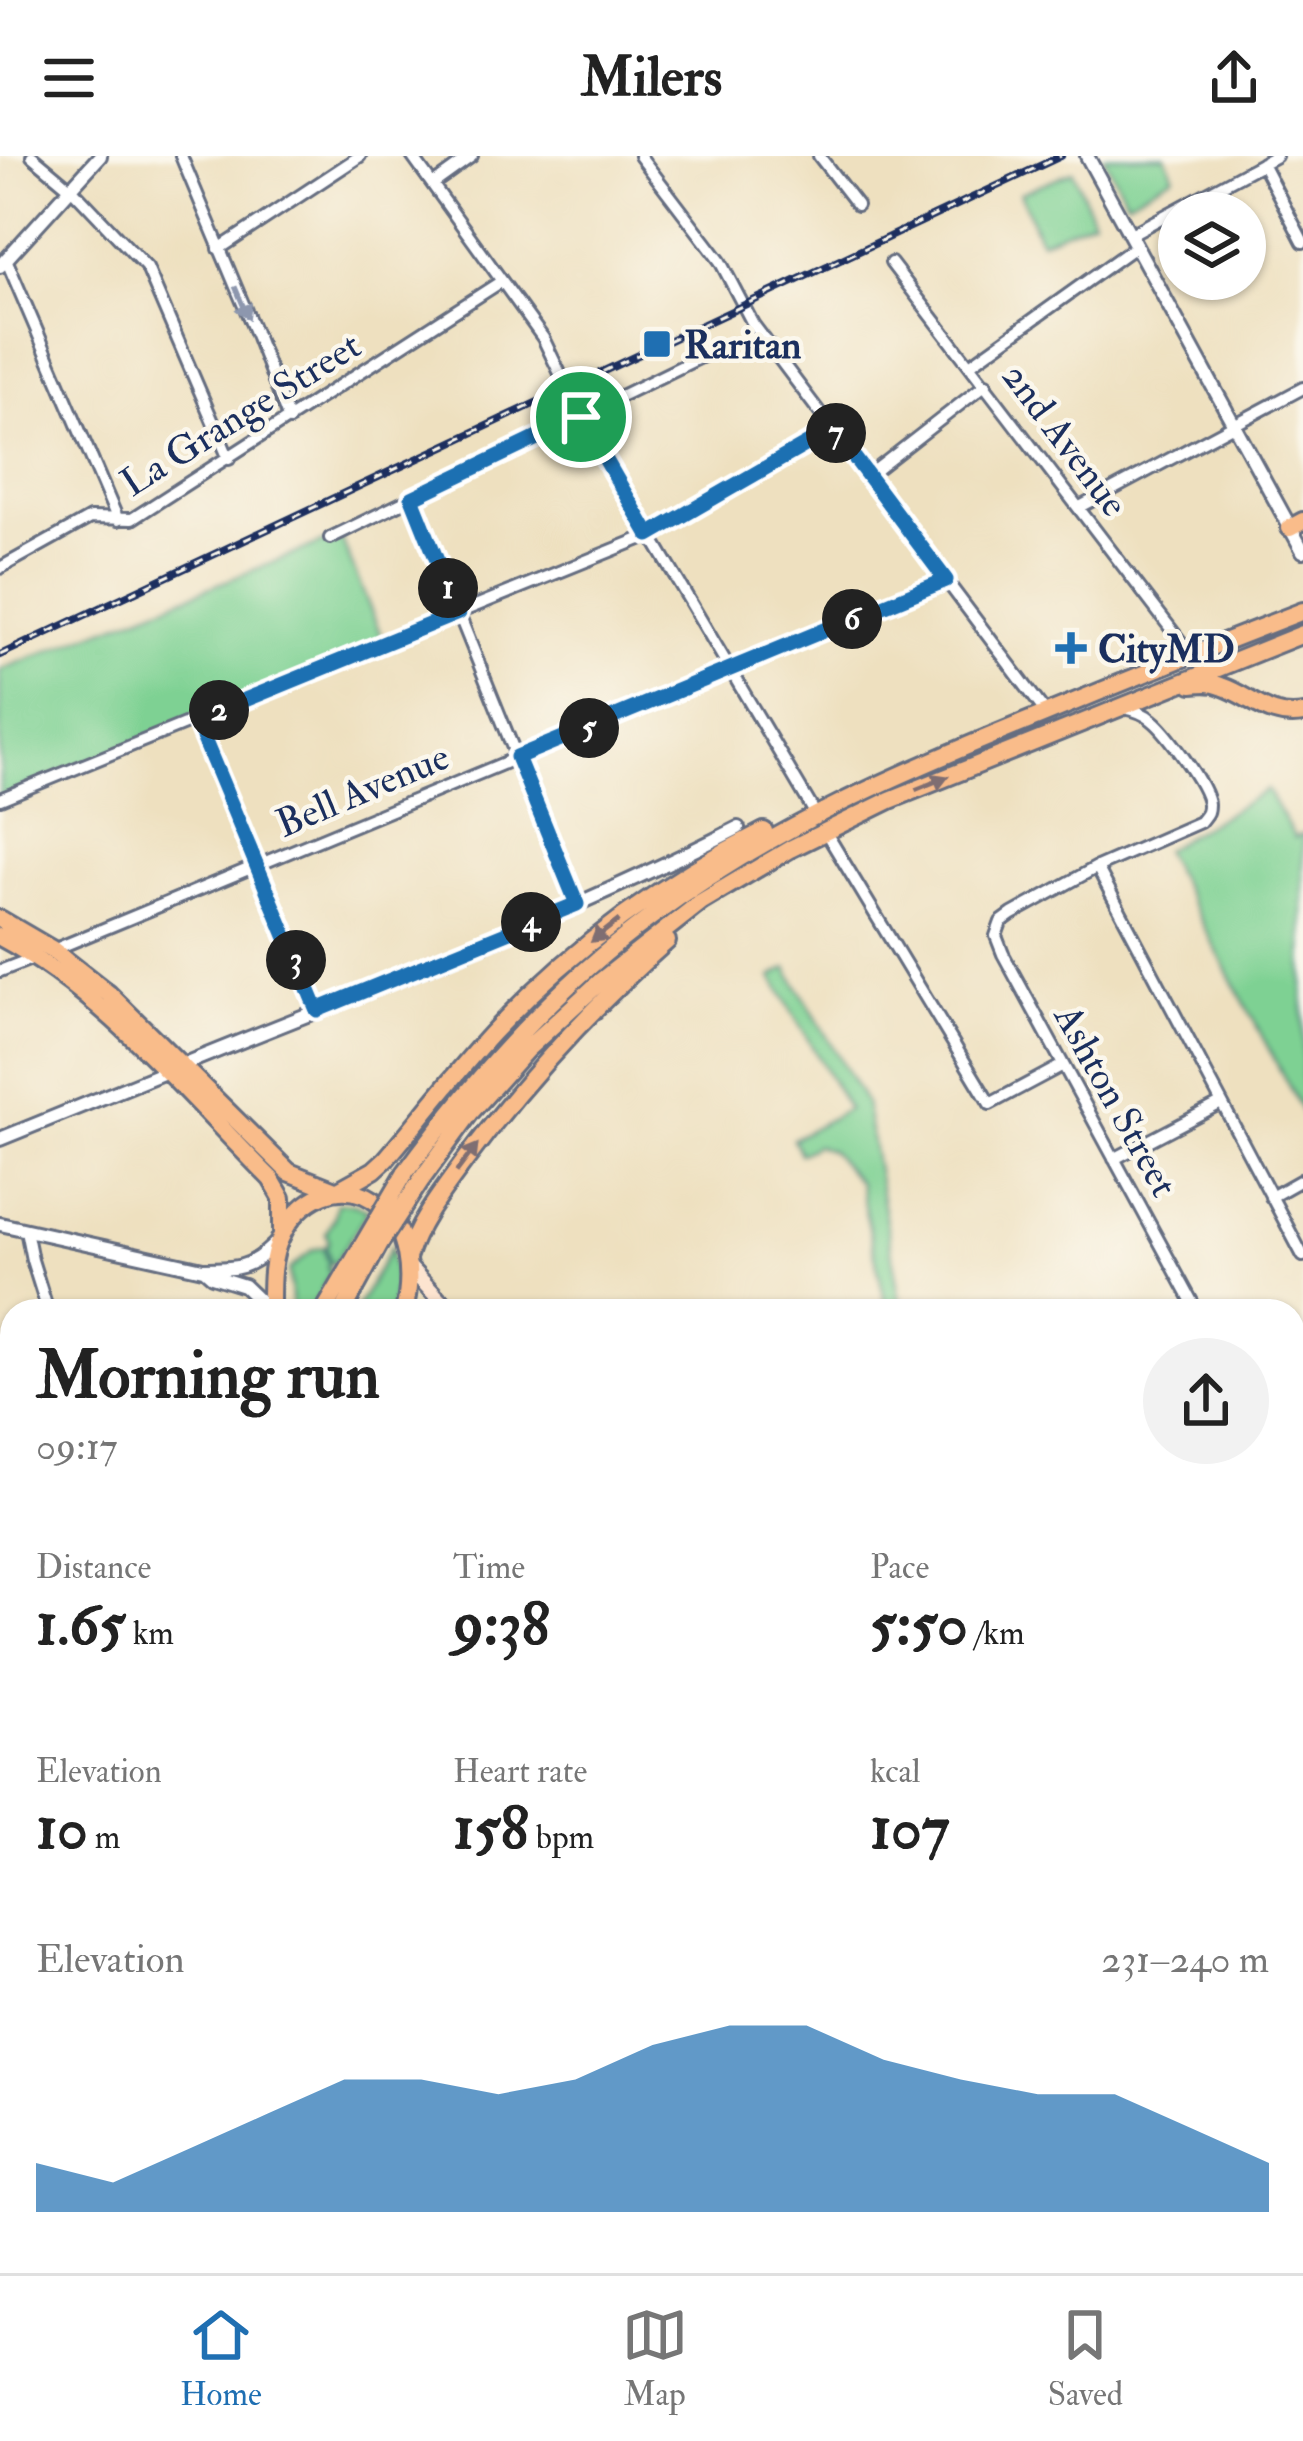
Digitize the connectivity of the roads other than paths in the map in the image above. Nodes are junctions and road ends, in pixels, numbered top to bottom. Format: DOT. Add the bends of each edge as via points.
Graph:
graph roads {
  1 [pos="32,156"];
  2 [pos="100,156"];
  3 [pos="181,156"];
  4 [pos="360,156"];
  5 [pos="412,156"];
  6 [pos="472,156"];
  7 [pos="640,156"];
  8 [pos="819,156"];
  9 [pos="1088,156"];
  10 [pos="1276,156"];
  11 [pos="1262,164"];
  12 [pos="433,184"];
  13 [pos="70,188"];
  14 [pos="856,205"];
  15 [pos="1133,240"];
  16 [pos="1303,242"];
  17 [pos="219,249"];
  18 [pos="891,262"];
  19 [pos="3,263"];
  20 [pos="502,281"];
  21 [pos="705,355"];
  22 [pos="971,364"];
  23 [pos="986,384"];
  24 [pos="1303,388"];
  25 [pos="581,417"];
  26 [pos="289,421"];
  27 [pos="1235,424"];
  28 [pos="833,429"];
  29 [pos="229,459"];
  30 [pos="868,476"];
  31 [pos="412,498"];
  32 [pos="1080,507"];
  33 [pos="118,520"];
  34 [pos="1296,524"];
  35 [pos="649,535"];
  36 [pos="330,538"];
  37 [pos="1303,551"];
  38 [pos="0,568"];
  39 [pos="946,580"];
  40 [pos="1303,611"];
  41 [pos="458,613"];
  42 [pos="1303,634"];
  43 [pos="1191,655"];
  44 [pos="730,670"];
  45 [pos="1175,687"];
  46 [pos="1121,708"];
  47 [pos="1046,713"];
  48 [pos="1303,714"];
  49 [pos="196,720"];
  50 [pos="1156,723"];
  51 [pos="517,757"];
  52 [pos="0,799"];
  53 [pos="815,814"];
  54 [pos="738,828"];
  55 [pos="825,831"];
  56 [pos="257,865"];
  57 [pos="1097,867"];
  58 [pos="752,871"];
  59 [pos="577,904"];
  60 [pos="0,919"];
  61 [pos="0,937"];
  62 [pos="53,950"];
  63 [pos="35,957"];
  64 [pos="0,971"];
  65 [pos="317,1010"];
  66 [pos="1064,1065"];
  67 [pos="174,1069"];
  68 [pos="1221,1103"];
  69 [pos="0,1139"];
  70 [pos="1114,1159"];
  71 [pos="413,1176"];
  72 [pos="1303,1179"];
  73 [pos="336,1190"];
  74 [pos="1271,1197"];
  75 [pos="0,1224"];
  76 [pos="26,1230"];
  77 [pos="281,1236"];
  78 [pos="1303,1256"];
  79 [pos="407,1262"];
  80 [pos="203,1268"];
  81 [pos="44,1299"];
  82 [pos="258,1299"];
  83 [pos="272,1299"];
  84 [pos="332,1299"];
  85 [pos="350,1299"];
  86 [pos="406,1299"];
  87 [pos="439,1299"];
  88 [pos="1190,1299"];
  1 -- 13 [label="street"];
  2 -- 13 [label="street"];
  3 -- 17 [label="street"];
  4 -- 17 [label="street"];
  5 -- 12 [label="street"];
  6 -- 12 [label="street"];
  7 -- 28 [label="street"];
  8 -- 14 [label="street"];
  9 -- 15 [label="street"];
  10 -- 11 [label="street"];
  11 -- 15 [label="street"];
  11 -- 16 [label="street"];
  12 -- 20 [label="street"];
  13 -- 19 [label="street"];
  13 -- 29 [label="street" via="147,268"];
  15 -- 22 [label="street"];
  15 -- 27 [label="street"];
  17 -- 26 [label="street, one-way"];
  18 -- 22 [label="street, 2nd Avenue"];
  19 -- 33 [label="street"];
  20 -- 25 [label="street" via="551,350"];
  20 -- 26 [label="street, La Grange Street"];
  21 -- 25 [label="street"];
  22 -- 23 [label="street, 2nd Avenue"];
  23 -- 30 [label="street"];
  23 -- 32 [label="street, 2nd Avenue"];
  24 -- 27 [label="street"];
  25 -- 31 [label="street"];
  25 -- 35 [label="street"];
  26 -- 29 [label="street, La Grange Street"];
  27 -- 32 [label="street"];
  27 -- 34 [label="street"];
  28 -- 30 [label="street"];
  28 -- 35 [label="street"];
  29 -- 33 [label="street, La Grange Street" via="133,519"];
  30 -- 39 [label="street"];
  31 -- 36 [label="street"];
  31 -- 41 [label="street"];
  32 -- 43 [label="street, 2nd Avenue"];
  33 -- 38 [label="street, La Grange Street" via="90,518"];
  34 -- 37 [label="street"];
  35 -- 41 [label="street"];
  35 -- 44 [label="street"];
  39 -- 44 [label="street, Bell Avenue"];
  39 -- 47 [label="street"];
  40 -- 43 [label="highway"];
  41 -- 49 [label="street"];
  41 -- 51 [label="street"];
  42 -- 45 [label="highway"];
  43 -- 47 [label="highway"];
  44 -- 51 [label="street, Bell Avenue"];
  44 -- 53 [label="street"];
  45 -- 46 [label="highway"];
  45 -- 48 [label="highway" via="1219,685 1271,713"];
  45 -- 50 [label="street" via="1158,705"];
  46 -- 50 [label="street"];
  55 -- 46 [label="highway, one-way"];
  47 -- 53 [label="highway"];
  49 -- 52 [label="street"];
  49 -- 56 [label="street"];
  50 -- 57 [label="street" via="1204,792 1206,814"];
  51 -- 56 [label="street, Bell Avenue"];
  51 -- 59 [label="street"];
  53 -- 71 [label="highway" via="684,893 592,966 471,1087"];
  53 -- 73 [label="highway, one-way" via="784,821 640,903 494,1032 386,1159"];
  54 -- 59 [label="street"];
  55 -- 58 [label="highway"];
  55 -- 66 [label="street" via="990,1104"];
  56 -- 62 [label="street, Bell Avenue"];
  56 -- 65 [label="street"];
  57 -- 66 [label="street, Ashton Street" via="996,931"];
  57 -- 68 [label="street"];
  58 -- 71 [label="highway" via="660,933 565,1013"];
  79 -- 58 [label="highway, one-way" via="444,1190 541,1064 629,974"];
  59 -- 65 [label="street"];
  60 -- 62 [label="highway"];
  61 -- 63 [label="highway"];
  62 -- 63 [label="street, Bell Avenue"];
  62 -- 67 [label="highway" via="110,994"];
  63 -- 64 [label="street, Bell Avenue"];
  63 -- 67 [label="highway"];
  65 -- 67 [label="street"];
  66 -- 70 [label="street, Ashton Street"];
  67 -- 69 [label="street"];
  67 -- 73 [label="highway" via="289,1172"];
  67 -- 77 [label="highway" via="275,1183"];
  68 -- 70 [label="street"];
  68 -- 74 [label="street"];
  70 -- 88 [label="street, Ashton Street"];
  71 -- 84 [label="highway, bridge"];
  71 -- 85 [label="highway, bridge"];
  72 -- 74 [label="street"];
  73 -- 77 [label="highway" via="307,1203"];
  73 -- 79 [label="highway" via="385,1210"];
  74 -- 78 [label="street"];
  75 -- 76 [label="street"];
  76 -- 80 [label="street"];
  76 -- 81 [label="street"];
  77 -- 80 [label="street" via="247,1265"];
  77 -- 83 [label="highway"];
  79 -- 86 [label="highway"];
  79 -- 87 [label="main road"];
  80 -- 82 [label="street"];
}
